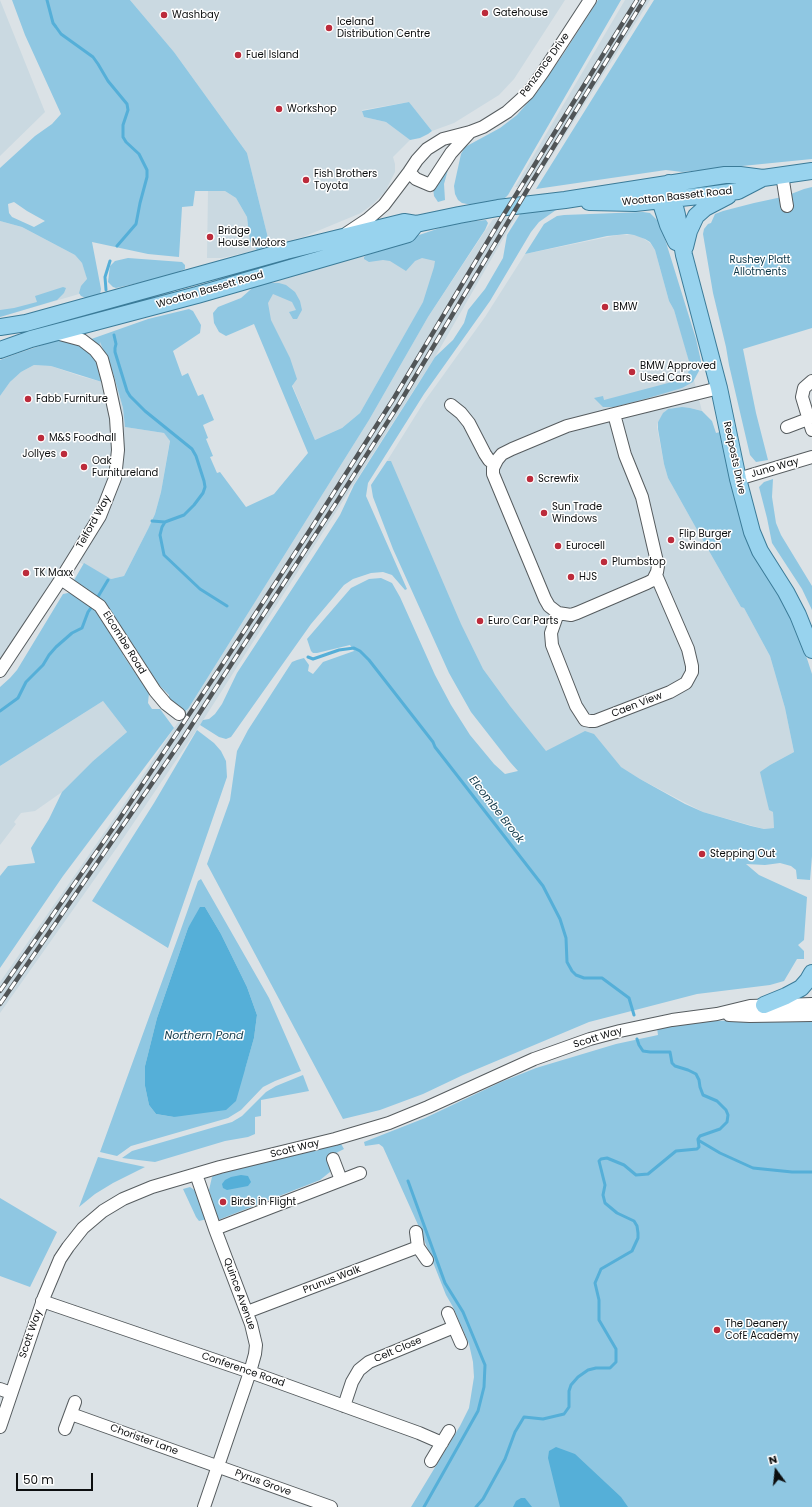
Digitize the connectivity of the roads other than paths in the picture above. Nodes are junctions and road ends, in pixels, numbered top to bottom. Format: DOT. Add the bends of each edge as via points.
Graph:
graph roads {
  1 [pos="590,0"];
  2 [pos="470,132"];
  3 [pos="812,171"];
  4 [pos="410,172"];
  5 [pos="782,176"];
  6 [pos="763,178"];
  7 [pos="662,184"];
  8 [pos="738,191"];
  9 [pos="566,200"];
  10 [pos="667,200"];
  11 [pos="787,206"];
  12 [pos="416,224"];
  13 [pos="341,237"];
  14 [pos="684,255"];
  15 [pos="0,327"];
  16 [pos="56,333"];
  17 [pos="0,350"];
  18 [pos="812,381"];
  19 [pos="719,388"];
  20 [pos="451,405"];
  21 [pos="614,414"];
  22 [pos="810,424"];
  23 [pos="786,427"];
  24 [pos="812,457"];
  25 [pos="494,464"];
  26 [pos="738,479"];
  27 [pos="656,575"];
  28 [pos="61,579"];
  29 [pos="558,613"];
  30 [pos="812,649"];
  31 [pos="0,671"];
  32 [pos="179,714"];
  33 [pos="812,973"];
  34 [pos="812,1004"];
  35 [pos="764,1005"];
  36 [pos="717,1014"];
  37 [pos="812,1015"];
  38 [pos="333,1159"];
  39 [pos="360,1173"];
  40 [pos="196,1174"];
  41 [pos="341,1180"];
  42 [pos="215,1229"];
  43 [pos="416,1232"];
  44 [pos="418,1247"];
  45 [pos="427,1260"];
  46 [pos="42,1302"];
  47 [pos="247,1312"];
  48 [pos="448,1313"];
  49 [pos="454,1327"];
  50 [pos="461,1343"];
  51 [pos="250,1372"];
  52 [pos="6,1391"];
  53 [pos="75,1402"];
  54 [pos="344,1406"];
  55 [pos="71,1414"];
  56 [pos="0,1427"];
  57 [pos="65,1429"];
  58 [pos="449,1431"];
  59 [pos="442,1443"];
  60 [pos="431,1461"];
  61 [pos="218,1466"];
  62 [pos="204,1507"];
  63 [pos="331,1507"];
  1 -- 2 [label="street, Penzance Drive" via="528,93 507,112"];
  2 -- 4 [label="street, Penzance Drive" via="449,137 435,144 422,154"];
  2 -- 4 [label="street, Penzance Drive" via="450,153 430,185 416,179"];
  3 -- 5 [label="main road, Wootton Bassett Road"];
  4 -- 13 [label="street, Penzance Drive" via="378,211"];
  5 -- 6 [label="main road, Wootton Bassett Road"];
  5 -- 11 [label="street"];
  6 -- 7 [label="main road, Wootton Bassett Road" via="725,175"];
  6 -- 8 [label="main road, Wootton Bassett Road"];
  7 -- 9 [label="main road, Wootton Bassett Road"];
  7 -- 10 [label="main road, Redposts Drive"];
  8 -- 10 [label="main road, Wootton Bassett Road"];
  8 -- 14 [label="main road" via="696,216 689,231"];
  9 -- 10 [label="main road, Wootton Bassett Road" via="612,203"];
  9 -- 12 [label="main road, Wootton Bassett Road" via="498,208"];
  10 -- 14 [label="main road, Redposts Drive"];
  12 -- 13 [label="main road, Wootton Bassett Road" via="404,222"];
  12 -- 16 [label="main road, Wootton Bassett Road" via="408,234"];
  13 -- 15 [label="main road, Wootton Bassett Road" via="26,323"];
  14 -- 19 [label="main road, Redposts Drive"];
  16 -- 17 [label="main road, Wootton Bassett Road"];
  16 -- 28 [label="street, Telford Way" via="82,340 102,359 116,418 118,450 115,478 105,505"];
  18 -- 22 [label="street" via="802,393"];
  19 -- 21 [label="street"];
  19 -- 26 [label="main road, Redposts Drive"];
  20 -- 25 [label="street" via="470,423 485,454"];
  21 -- 25 [label="street" via="556,430 512,448 502,454"];
  21 -- 27 [label="street, Caen View" via="625,455 646,512 658,566"];
  22 -- 23 [label="street"];
  24 -- 26 [label="street, Juno Way"];
  25 -- 29 [label="street" via="494,474 534,572 549,606"];
  26 -- 30 [label="main road, Redposts Drive" via="757,545 792,603"];
  27 -- 29 [label="street" via="648,583 577,613"];
  27 -- 29 [label="street, Caen View" via="688,650 692,672 686,683 670,692 595,721 585,720 576,706 552,645 551,633"];
  28 -- 31 [label="street, Telford Way"];
  28 -- 32 [label="street, Elcombe Road" via="95,602 106,613 155,691"];
  33 -- 35 [label="main road" via="801,988"];
  34 -- 35 [label="street, Scott Way"];
  35 -- 36 [label="street, Scott Way"];
  36 -- 37 [label="street, Scott Way"];
  36 -- 40 [label="street, Scott Way" via="678,1018 590,1039 519,1065 389,1123"];
  38 -- 41 [label="street"];
  39 -- 41 [label="street"];
  40 -- 42 [label="street, Quince Avenue"];
  40 -- 46 [label="street, Scott Way" via="134,1194 113,1204 94,1219 75,1238 60,1259"];
  41 -- 42 [label="street"];
  42 -- 47 [label="street, Quince Avenue"];
  43 -- 44 [label="street"];
  44 -- 45 [label="street"];
  44 -- 47 [label="street, Prunus Walk"];
  46 -- 51 [label="street, Conference Road"];
  46 -- 52 [label="street, Scott Way"];
  47 -- 51 [label="street, Quince Avenue" via="256,1345"];
  48 -- 49 [label="street"];
  49 -- 50 [label="street"];
  49 -- 54 [label="street, Celt Close" via="369,1362 358,1370"];
  51 -- 54 [label="street, Conference Road"];
  51 -- 61 [label="street, Quince Avenue"];
  52 -- 56 [label="street, Scott Way"];
  53 -- 55 [label="street"];
  54 -- 59 [label="street, Conference Road"];
  55 -- 57 [label="street"];
  55 -- 61 [label="street, Chorister Lane"];
  58 -- 59 [label="street"];
  59 -- 60 [label="street"];
  61 -- 62 [label="street, Quince Avenue"];
  61 -- 63 [label="street, Pyrus Grove"];
}
